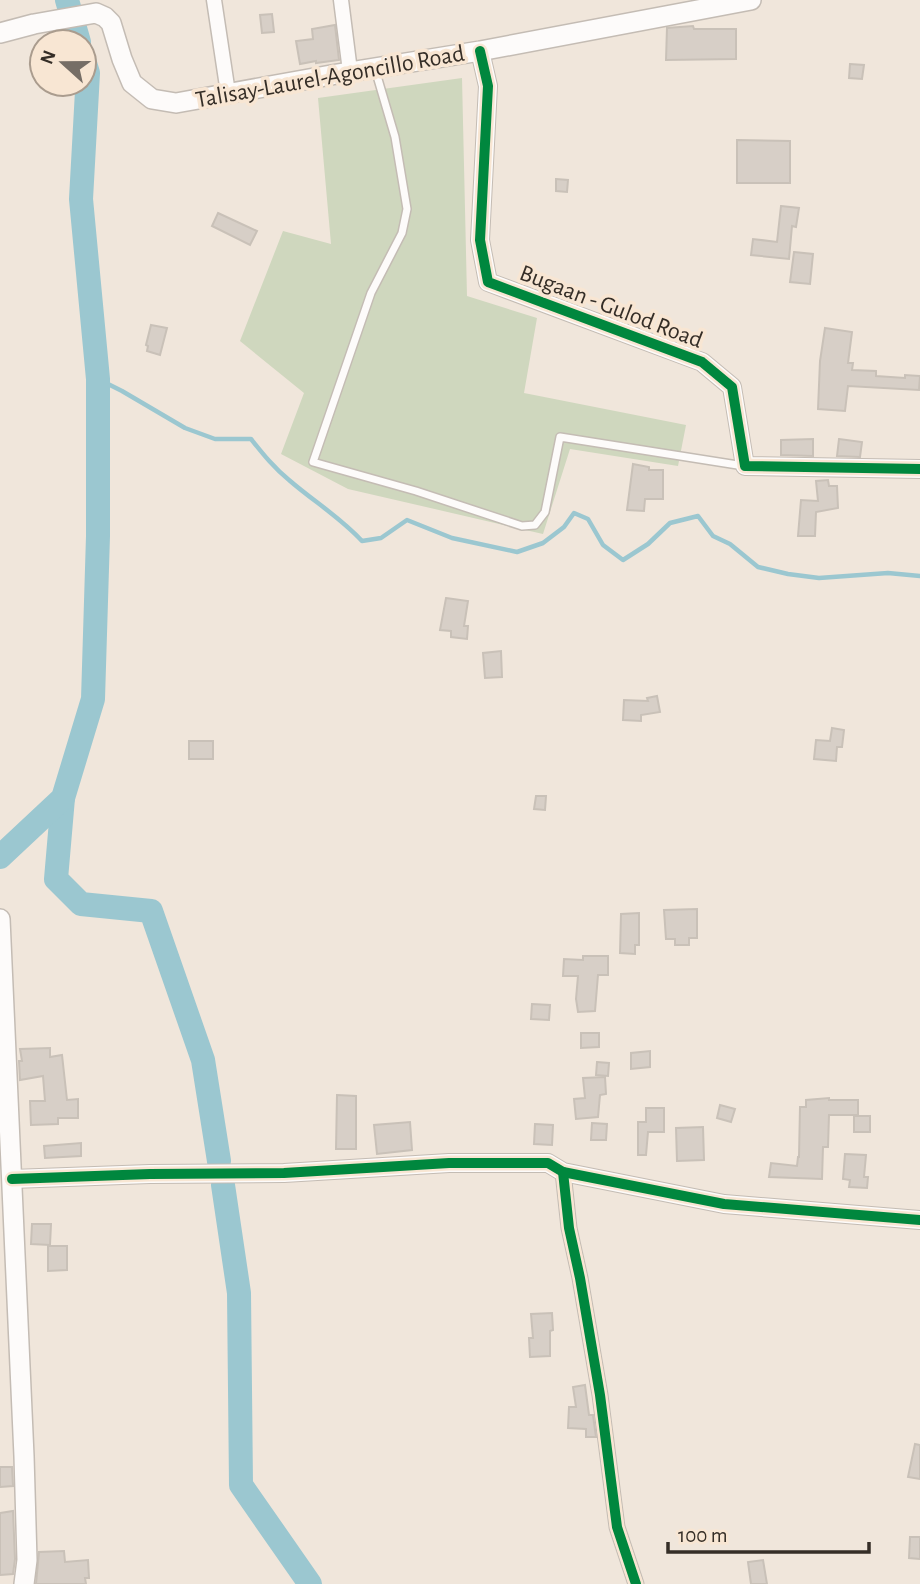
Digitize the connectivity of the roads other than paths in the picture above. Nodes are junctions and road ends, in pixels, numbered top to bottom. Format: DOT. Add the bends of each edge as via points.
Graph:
graph roads {
  1 [pos="214,0"];
  2 [pos="341,0"];
  3 [pos="751,0"];
  4 [pos="0,33"];
  5 [pos="480,51"];
  6 [pos="375,68"];
  7 [pos="350,71"];
  8 [pos="228,93"];
  9 [pos="744,466"];
  10 [pos="920,469"];
  11 [pos="0,919"];
  12 [pos="563,1172"];
  13 [pos="12,1179"];
  14 [pos="920,1220"];
  15 [pos="23,1584"];
  16 [pos="636,1584"];
  1 -- 8 [label="street"];
  2 -- 7 [label="street"];
  3 -- 5 [label="main road, Talisay-Laurel-Agoncillo Road"];
  4 -- 8 [label="main road, Talisay-Laurel-Agoncillo Road" via="96,13 111,23 132,83 152,99 176,103"];
  5 -- 6 [label="main road, Talisay-Laurel-Agoncillo Road"];
  5 -- 9 [label="street, Bugaan - Gulod Road" via="488,86 480,240 488,282 702,362 732,387"];
  6 -- 7 [label="main road, Talisay-Laurel-Agoncillo Road"];
  6 -- 9 [label="lane" via="395,137 407,209 402,233 371,293 313,462 522,526 535,525 545,512 560,437"];
  7 -- 8 [label="main road, Talisay-Laurel-Agoncillo Road"];
  9 -- 10 [label="street"];
  11 -- 13 [label="main road"];
  12 -- 13 [label="street" via="548,1163 449,1163 284,1173"];
  12 -- 14 [label="street" via="724,1204"];
  12 -- 16 [label="street" via="617,1527"];
  13 -- 15 [label="main road" via="27,1560"];
}
